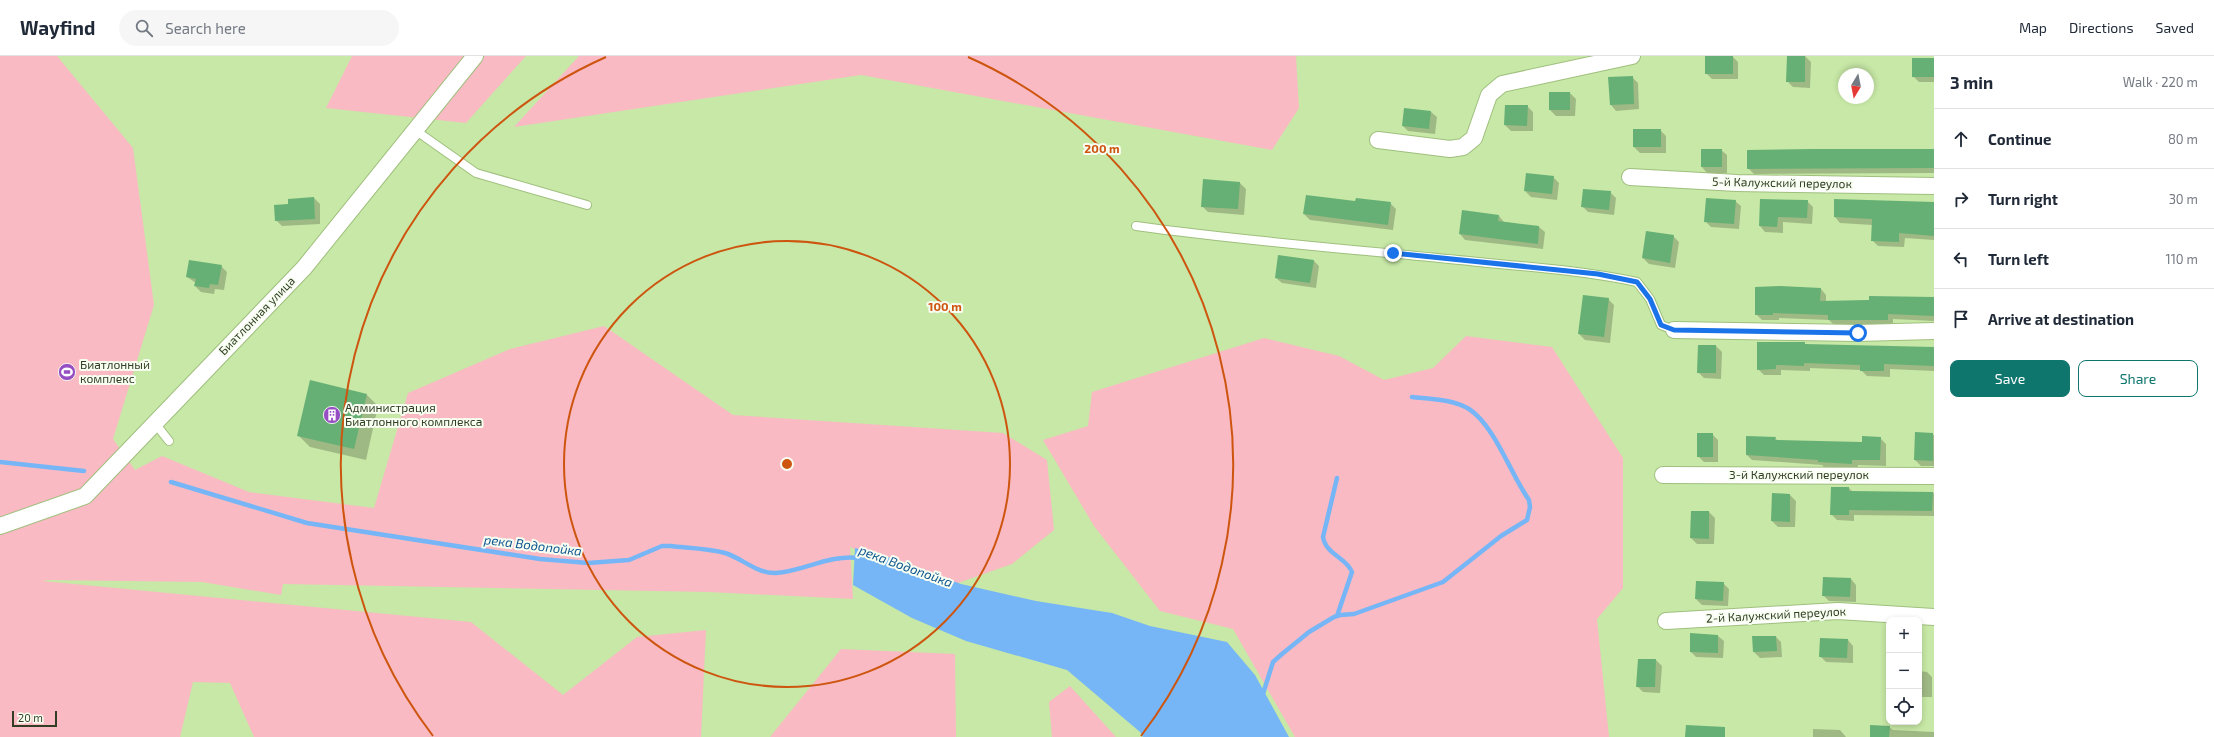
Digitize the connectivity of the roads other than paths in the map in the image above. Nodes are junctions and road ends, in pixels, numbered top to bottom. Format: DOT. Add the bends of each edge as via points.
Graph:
graph roads {
  1 [pos="475,56"];
  2 [pos="1632,56"];
  3 [pos="415,130"];
  4 [pos="1378,140"];
  5 [pos="1630,178"];
  6 [pos="1934,186"];
  7 [pos="586,205"];
  8 [pos="1136,226"];
  9 [pos="1674,330"];
  10 [pos="1934,331"];
  11 [pos="154,422"];
  12 [pos="169,441"];
  13 [pos="1663,474"];
  14 [pos="1934,476"];
  15 [pos="0,526"];
  16 [pos="1934,617"];
  17 [pos="1666,621"];
  1 -- 3 [label="street, Биатлонная улица"];
  2 -- 4 [label="street" via="1502,84 1489,95 1474,138 1463,148 1450,149"];
  3 -- 7 [label="lane" via="476,173"];
  3 -- 11 [label="street, Биатлонная улица" via="304,268"];
  5 -- 6 [label="street, 5-й Калужский переулок" via="1738,184"];
  8 -- 9 [label="lane" via="1271,243 1598,274 1637,282 1650,299 1661,325"];
  9 -- 10 [label="street" via="1858,333"];
  11 -- 12 [label="lane"];
  11 -- 15 [label="street, Биатлонная улица" via="85,496"];
  13 -- 14 [label="street, 3-й Калужский переулок"];
  16 -- 17 [label="street, 2-й Калужский переулок" via="1838,611"];
}
